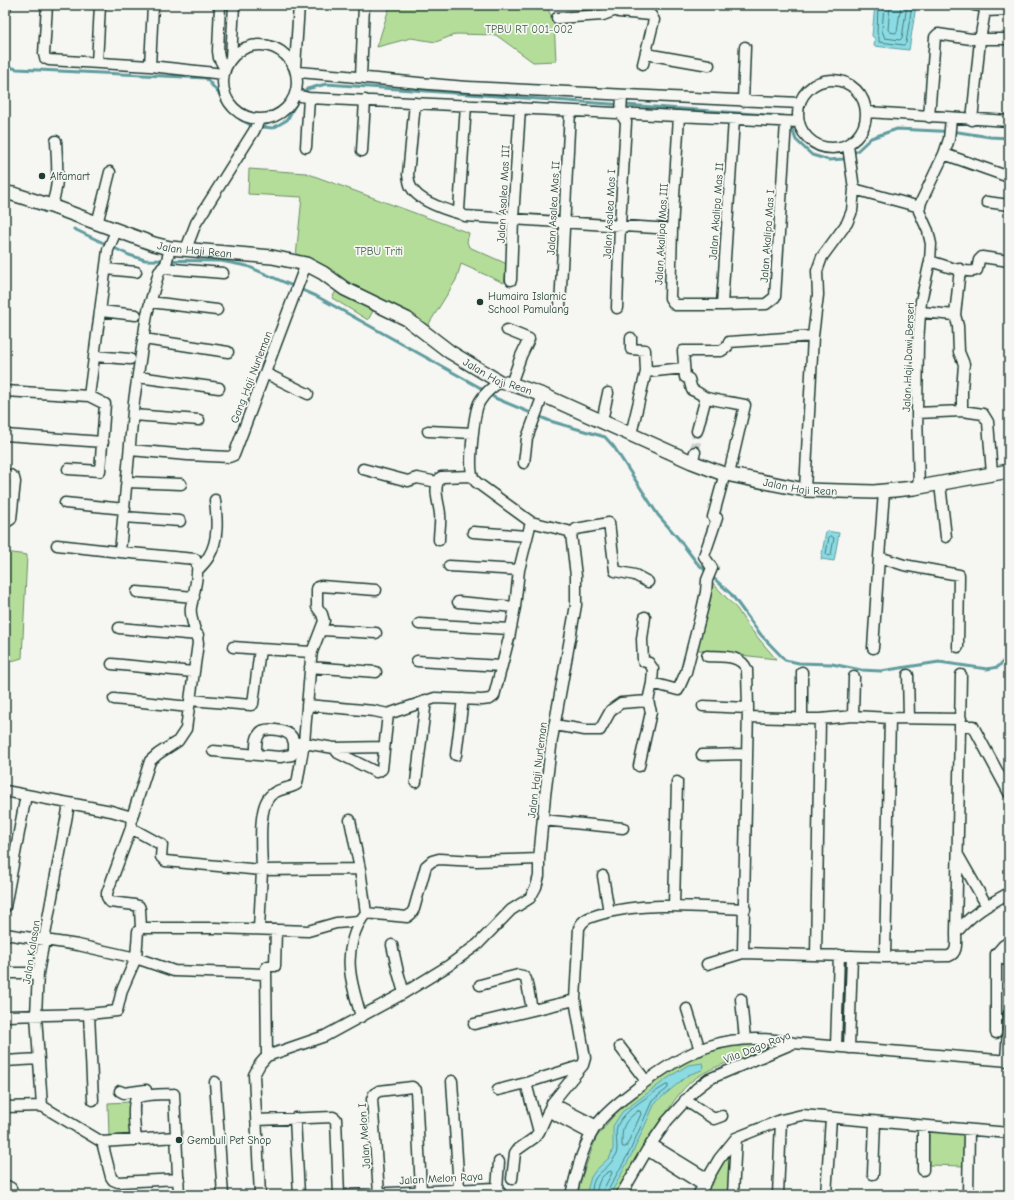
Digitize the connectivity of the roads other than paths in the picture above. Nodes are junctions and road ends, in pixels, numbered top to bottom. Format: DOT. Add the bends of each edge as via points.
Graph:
graph roads {
  1 [pos="6,5"];
  2 [pos="47,5"];
  3 [pos="100,5"];
  4 [pos="153,5"];
  5 [pos="220,5"];
  6 [pos="234,5"];
  7 [pos="299,5"];
  8 [pos="364,5"];
  9 [pos="974,5"];
  10 [pos="615,8"];
  11 [pos="986,8"];
  12 [pos="5,10"];
  13 [pos="1009,10"];
  14 [pos="557,18"];
  15 [pos="1009,39"];
  16 [pos="980,40"];
  17 [pos="745,47"];
  18 [pos="646,54"];
  19 [pos="231,58"];
  20 [pos="97,64"];
  21 [pos="643,64"];
  22 [pos="709,65"];
  23 [pos="150,66"];
  24 [pos="296,70"];
  25 [pos="224,72"];
  26 [pos="362,77"];
  27 [pos="303,96"];
  28 [pos="622,96"];
  29 [pos="633,96"];
  30 [pos="365,100"];
  31 [pos="743,101"];
  32 [pos="415,103"];
  33 [pos="800,103"];
  34 [pos="466,106"];
  35 [pos="520,108"];
  36 [pos="570,111"];
  37 [pos="867,112"];
  38 [pos="626,116"];
  39 [pos="680,116"];
  40 [pos="929,117"];
  41 [pos="734,119"];
  42 [pos="259,120"];
  43 [pos="972,120"];
  44 [pos="1009,121"];
  45 [pos="786,122"];
  46 [pos="799,122"];
  47 [pos="951,123"];
  48 [pos="56,141"];
  49 [pos="306,147"];
  50 [pos="362,151"];
  51 [pos="849,151"];
  52 [pos="944,154"];
  53 [pos="110,172"];
  54 [pos="1009,177"];
  55 [pos="854,189"];
  56 [pos="5,193"];
  57 [pos="987,202"];
  58 [pos="1009,205"];
  59 [pos="51,206"];
  60 [pos="920,207"];
  61 [pos="461,214"];
  62 [pos="513,219"];
  63 [pos="564,222"];
  64 [pos="97,224"];
  65 [pos="620,225"];
  66 [pos="672,229"];
  67 [pos="112,241"];
  68 [pos="186,250"];
  69 [pos="167,258"];
  70 [pos="930,261"];
  71 [pos="1009,262"];
  72 [pos="306,264"];
  73 [pos="106,269"];
  74 [pos="960,269"];
  75 [pos="136,272"];
  76 [pos="224,273"];
  77 [pos="511,280"];
  78 [pos="150,302"];
  79 [pos="722,305"];
  80 [pos="560,307"];
  81 [pos="617,308"];
  82 [pos="217,310"];
  83 [pos="101,311"];
  84 [pos="921,312"];
  85 [pos="136,315"];
  86 [pos="955,315"];
  87 [pos="507,330"];
  88 [pos="813,336"];
  89 [pos="631,338"];
  90 [pos="144,339"];
  91 [pos="228,352"];
  92 [pos="94,356"];
  93 [pos="130,360"];
  94 [pos="684,368"];
  95 [pos="646,372"];
  96 [pos="265,373"];
  97 [pos="138,377"];
  98 [pos="501,384"];
  99 [pos="219,388"];
  100 [pos="5,391"];
  101 [pos="608,393"];
  102 [pos="308,394"];
  103 [pos="544,395"];
  104 [pos="89,396"];
  105 [pos="703,397"];
  106 [pos="962,412"];
  107 [pos="917,413"];
  108 [pos="133,415"];
  109 [pos="199,420"];
  110 [pos="602,421"];
  111 [pos="428,431"];
  112 [pos="698,431"];
  113 [pos="472,433"];
  114 [pos="631,434"];
  115 [pos="5,435"];
  116 [pos="102,442"];
  117 [pos="130,450"];
  118 [pos="524,463"];
  119 [pos="68,469"];
  120 [pos="363,469"];
  121 [pos="1009,471"];
  122 [pos="727,474"];
  123 [pos="992,474"];
  124 [pos="5,475"];
  125 [pos="472,476"];
  126 [pos="127,482"];
  127 [pos="437,482"];
  128 [pos="181,484"];
  129 [pos="940,484"];
  130 [pos="919,487"];
  131 [pos="805,490"];
  132 [pos="884,492"];
  133 [pos="215,500"];
  134 [pos="64,503"];
  135 [pos="124,513"];
  136 [pos="180,521"];
  137 [pos="531,522"];
  138 [pos="5,523"];
  139 [pos="473,532"];
  140 [pos="572,534"];
  141 [pos="527,536"];
  142 [pos="946,537"];
  143 [pos="439,540"];
  144 [pos="57,545"];
  145 [pos="120,552"];
  146 [pos="879,557"];
  147 [pos="450,566"];
  148 [pos="519,570"];
  149 [pos="197,571"];
  150 [pos="648,582"];
  151 [pos="376,590"];
  152 [pos="137,592"];
  153 [pos="194,597"];
  154 [pos="458,602"];
  155 [pos="515,607"];
  156 [pos="645,617"];
  157 [pos="419,624"];
  158 [pos="119,628"];
  159 [pos="510,629"];
  160 [pos="322,630"];
  161 [pos="376,633"];
  162 [pos="198,635"];
  163 [pos="233,647"];
  164 [pos="958,647"];
  165 [pos="873,648"];
  166 [pos="260,649"];
  167 [pos="312,652"];
  168 [pos="707,656"];
  169 [pos="417,661"];
  170 [pos="112,664"];
  171 [pos="501,666"];
  172 [pos="310,667"];
  173 [pos="194,672"];
  174 [pos="376,672"];
  175 [pos="802,672"];
  176 [pos="908,674"];
  177 [pos="961,675"];
  178 [pos="854,677"];
  179 [pos="652,684"];
  180 [pos="114,699"];
  181 [pos="463,699"];
  182 [pos="426,700"];
  183 [pos="648,701"];
  184 [pos="189,704"];
  185 [pos="308,705"];
  186 [pos="703,706"];
  187 [pos="748,713"];
  188 [pos="388,714"];
  189 [pos="853,716"];
  190 [pos="802,718"];
  191 [pos="890,718"];
  192 [pos="909,718"];
  193 [pos="820,719"];
  194 [pos="960,722"];
  195 [pos="554,725"];
  196 [pos="299,743"];
  197 [pos="384,747"];
  198 [pos="334,748"];
  199 [pos="213,751"];
  200 [pos="747,754"];
  201 [pos="256,755"];
  202 [pos="456,755"];
  203 [pos="702,755"];
  204 [pos="639,766"];
  205 [pos="416,782"];
  206 [pos="677,782"];
  207 [pos="5,791"];
  208 [pos="1009,793"];
  209 [pos="26,795"];
  210 [pos="69,804"];
  211 [pos="132,817"];
  212 [pos="350,820"];
  213 [pos="543,820"];
  214 [pos="131,828"];
  215 [pos="623,828"];
  216 [pos="957,854"];
  217 [pos="539,859"];
  218 [pos="360,869"];
  219 [pos="262,870"];
  220 [pos="603,876"];
  221 [pos="1009,894"];
  222 [pos="674,906"];
  223 [pos="987,906"];
  224 [pos="5,907"];
  225 [pos="744,909"];
  226 [pos="609,912"];
  227 [pos="363,917"];
  228 [pos="141,928"];
  229 [pos="260,929"];
  230 [pos="276,930"];
  231 [pos="956,933"];
  232 [pos="5,934"];
  233 [pos="44,939"];
  234 [pos="1009,942"];
  235 [pos="392,945"];
  236 [pos="743,953"];
  237 [pos="816,954"];
  238 [pos="996,954"];
  239 [pos="839,955"];
  240 [pos="852,956"];
  241 [pos="884,956"];
  242 [pos="136,958"];
  243 [pos="1009,961"];
  244 [pos="707,964"];
  245 [pos="38,972"];
  246 [pos="5,973"];
  247 [pos="266,974"];
  248 [pos="480,985"];
  249 [pos="404,993"];
  250 [pos="741,999"];
  251 [pos="575,1000"];
  252 [pos="532,1009"];
  253 [pos="687,1009"];
  254 [pos="89,1014"];
  255 [pos="1009,1014"];
  256 [pos="36,1015"];
  257 [pos="5,1016"];
  258 [pos="361,1017"];
  259 [pos="474,1024"];
  260 [pos="996,1033"];
  261 [pos="745,1039"];
  262 [pos="794,1043"];
  263 [pos="836,1046"];
  264 [pos="620,1047"];
  265 [pos="849,1048"];
  266 [pos="700,1050"];
  267 [pos="268,1056"];
  268 [pos="40,1059"];
  269 [pos="5,1061"];
  270 [pos="1008,1061"];
  271 [pos="583,1065"];
  272 [pos="646,1081"];
  273 [pos="215,1082"];
  274 [pos="452,1082"];
  275 [pos="526,1082"];
  276 [pos="498,1090"];
  277 [pos="120,1091"];
  278 [pos="174,1094"];
  279 [pos="93,1100"];
  280 [pos="685,1100"];
  281 [pos="42,1106"];
  282 [pos="5,1107"];
  283 [pos="550,1107"];
  284 [pos="722,1116"];
  285 [pos="295,1118"];
  286 [pos="831,1118"];
  287 [pos="257,1120"];
  288 [pos="781,1120"];
  289 [pos="875,1122"];
  290 [pos="923,1126"];
  291 [pos="594,1130"];
  292 [pos="969,1130"];
  293 [pos="539,1132"];
  294 [pos="1009,1133"];
  295 [pos="176,1137"];
  296 [pos="736,1138"];
  297 [pos="136,1140"];
  298 [pos="102,1142"];
  299 [pos="649,1147"];
  300 [pos="499,1162"];
  301 [pos="923,1170"];
  302 [pos="873,1174"];
  303 [pos="512,1179"];
  304 [pos="178,1180"];
  305 [pos="706,1182"];
  306 [pos="5,1184"];
  307 [pos="459,1189"];
  308 [pos="421,1191"];
  309 [pos="499,1192"];
  310 [pos="380,1193"];
  311 [pos="13,1195"];
  312 [pos="180,1195"];
  313 [pos="222,1195"];
  314 [pos="260,1195"];
  315 [pos="299,1195"];
  316 [pos="339,1195"];
  317 [pos="347,1195"];
  318 [pos="358,1195"];
  319 [pos="571,1195"];
  320 [pos="621,1195"];
  321 [pos="698,1195"];
  322 [pos="733,1195"];
  323 [pos="778,1195"];
  324 [pos="826,1195"];
  325 [pos="968,1195"];
  1 -- 12 [label="street"];
  2 -- 20 [label="street" via="44,54 46,58"];
  3 -- 20 [label="street"];
  4 -- 23 [label="street"];
  5 -- 25 [label="street" via="218,51"];
  6 -- 19 [label="street"];
  7 -- 24 [label="street"];
  8 -- 26 [label="street"];
  9 -- 11 [label="street"];
  10 -- 14 [label="street" via="603,15"];
  10 -- 18 [label="street" via="619,12 651,15 654,20"];
  11 -- 13 [label="street"];
  11 -- 16 [label="street"];
  15 -- 16 [label="street"];
  16 -- 40 [label="street" via="941,33 935,36"];
  16 -- 43 [label="street"];
  17 -- 31 [label="street"];
  18 -- 21 [label="street"];
  18 -- 22 [label="street"];
  19 -- 24 [label="street" via="247,47 256,44 266,45 283,52"];
  19 -- 25 [label="street"];
  20 -- 23 [label="street"];
  23 -- 25 [label="street"];
  24 -- 26 [label="street"];
  24 -- 27 [label="street"];
  25 -- 42 [label="street" via="224,90 232,107 240,114"];
  26 -- 28 [label="street"];
  27 -- 30 [label="street"];
  27 -- 42 [label="street" via="277,116"];
  27 -- 49 [label="street"];
  28 -- 29 [label="street"];
  28 -- 38 [label="street, Jalan Asalea Mas I"];
  29 -- 31 [label="street"];
  29 -- 38 [label="street, Jalan Asalea Mas I"];
  30 -- 32 [label="street"];
  30 -- 50 [label="street"];
  31 -- 33 [label="street"];
  32 -- 34 [label="street"];
  32 -- 61 [label="street" via="408,175 412,189 436,206"];
  33 -- 37 [label="street" via="806,91 817,83 830,80 844,81 855,88 864,99"];
  33 -- 46 [label="street"];
  34 -- 35 [label="street"];
  34 -- 61 [label="street" via="459,210"];
  35 -- 36 [label="street"];
  35 -- 62 [label="street, Jalan Asalea Mas III"];
  36 -- 38 [label="street"];
  36 -- 63 [label="street, Jalan Asalea Mas II"];
  37 -- 40 [label="street"];
  37 -- 51 [label="street" via="865,126"];
  38 -- 39 [label="street"];
  38 -- 65 [label="street, Jalan Asalea Mas I"];
  39 -- 41 [label="street"];
  39 -- 66 [label="street, Jalan Akalipa Mas III"];
  40 -- 47 [label="street"];
  41 -- 45 [label="street"];
  41 -- 79 [label="street, Jalan Akalipa Mas II"];
  42 -- 68 [label="street" via="196,223"];
  43 -- 44 [label="street"];
  43 -- 47 [label="street"];
  45 -- 46 [label="street"];
  45 -- 79 [label="street, Jalan Akalipa Mas I" via="775,297 766,304"];
  46 -- 51 [label="street" via="804,134 812,143 824,148"];
  47 -- 52 [label="street"];
  48 -- 59 [label="street" via="58,178"];
  51 -- 55 [label="street"];
  52 -- 54 [label="street"];
  52 -- 60 [label="street"];
  53 -- 64 [label="street"];
  55 -- 60 [label="street"];
  55 -- 88 [label="street" via="851,216 822,257 817,271 818,295"];
  56 -- 59 [label="street, Jalan Haji Rean"];
  57 -- 58 [label="street"];
  59 -- 64 [label="street, Jalan Haji Rean"];
  60 -- 70 [label="street, Jalan Haji Dawi Berseri" via="919,211 931,244"];
  61 -- 62 [label="street"];
  62 -- 63 [label="street"];
  62 -- 77 [label="street, Jalan Asalea Mas III"];
  63 -- 65 [label="street"];
  63 -- 80 [label="street, Jalan Asalea Mas II"];
  64 -- 67 [label="street, Jalan Haji Rean"];
  65 -- 66 [label="street"];
  65 -- 81 [label="street, Jalan Asalea Mas I"];
  66 -- 79 [label="street, Jalan Akalipa Mas III" via="672,302"];
  67 -- 69 [label="street, Jalan Haji Rean" via="154,244"];
  67 -- 73 [label="street"];
  68 -- 69 [label="street, Jalan Haji Rean"];
  68 -- 72 [label="street, Jalan Haji Rean" via="272,257"];
  69 -- 76 [label="street"];
  69 -- 78 [label="street"];
  70 -- 74 [label="street"];
  70 -- 84 [label="street, Jalan Haji Dawi Berseri"];
  71 -- 74 [label="street" via="982,257 977,270"];
  72 -- 96 [label="street, Gang Haji Nurleman"];
  72 -- 98 [label="street, Jalan Haji Rean" via="345,289 407,318 450,352"];
  73 -- 75 [label="street"];
  73 -- 83 [label="street"];
  74 -- 86 [label="street"];
  78 -- 82 [label="street"];
  78 -- 90 [label="street"];
  83 -- 85 [label="street"];
  83 -- 92 [label="street"];
  84 -- 86 [label="street"];
  84 -- 107 [label="street, Jalan Haji Dawi Berseri" via="917,355"];
  86 -- 106 [label="street" via="959,352 964,364"];
  87 -- 98 [label="street" via="529,339 521,356"];
  88 -- 94 [label="street" via="729,342 721,351 683,351"];
  88 -- 131 [label="street"];
  89 -- 95 [label="street" via="631,349 645,350"];
  90 -- 91 [label="street"];
  90 -- 97 [label="street"];
  92 -- 93 [label="street"];
  92 -- 104 [label="street"];
  94 -- 95 [label="street"];
  94 -- 105 [label="street" via="685,377 689,379 692,390 701,393"];
  95 -- 114 [label="street"];
  96 -- 102 [label="street"];
  96 -- 117 [label="street, Gang Haji Nurleman" via="234,455 229,457"];
  97 -- 99 [label="street"];
  97 -- 108 [label="street"];
  98 -- 103 [label="street, Jalan Haji Rean"];
  98 -- 113 [label="street" via="484,395 479,402"];
  100 -- 104 [label="street"];
  101 -- 110 [label="street"];
  103 -- 110 [label="street, Jalan Haji Rean"];
  103 -- 118 [label="street" via="527,438"];
  104 -- 116 [label="street" via="105,404"];
  105 -- 112 [label="street" via="705,401"];
  105 -- 122 [label="street" via="746,405"];
  106 -- 107 [label="street"];
  106 -- 123 [label="street" via="983,414 987,419"];
  107 -- 130 [label="street, Jalan Haji Dawi Berseri"];
  108 -- 109 [label="street"];
  108 -- 117 [label="street"];
  110 -- 114 [label="street, Jalan Haji Rean"];
  111 -- 113 [label="street"];
  113 -- 125 [label="street"];
  114 -- 122 [label="street, Jalan Haji Rean" via="694,457"];
  115 -- 116 [label="street"];
  116 -- 119 [label="street" via="100,472"];
  117 -- 126 [label="street"];
  120 -- 127 [label="street" via="408,481 417,478"];
  121 -- 123 [label="street, Jalan Haji Rean"];
  122 -- 131 [label="street, Jalan Haji Rean"];
  122 -- 179 [label="street" via="713,517 718,518 704,556 710,572 686,672 677,690"];
  123 -- 129 [label="street, Jalan Haji Rean"];
  124 -- 138 [label="street" via="10,475 15,482 11,519"];
  125 -- 127 [label="street" via="441,477"];
  125 -- 137 [label="street" via="476,482"];
  126 -- 128 [label="street"];
  126 -- 135 [label="street"];
  127 -- 143 [label="street"];
  129 -- 130 [label="street, Jalan Haji Rean"];
  129 -- 142 [label="street"];
  130 -- 132 [label="street, Jalan Haji Rean"];
  131 -- 132 [label="street, Jalan Haji Rean"];
  132 -- 146 [label="street"];
  133 -- 149 [label="street" via="216,539 210,556"];
  134 -- 135 [label="street"];
  135 -- 136 [label="street"];
  135 -- 145 [label="street"];
  137 -- 140 [label="street"];
  137 -- 141 [label="street"];
  139 -- 141 [label="street"];
  140 -- 150 [label="street" via="576,529 609,523 615,571"];
  140 -- 195 [label="street, Jalan Haji Nurleman" via="576,605"];
  141 -- 148 [label="street"];
  144 -- 145 [label="street"];
  145 -- 149 [label="street" via="195,559"];
  146 -- 164 [label="street" via="904,565 960,575"];
  146 -- 165 [label="street"];
  147 -- 148 [label="street"];
  148 -- 155 [label="street"];
  149 -- 153 [label="street"];
  151 -- 160 [label="street" via="318,587 317,607 324,621"];
  152 -- 153 [label="street"];
  153 -- 162 [label="street" via="191,609"];
  154 -- 155 [label="street"];
  155 -- 159 [label="street"];
  156 -- 179 [label="street" via="643,661 649,663 653,669"];
  157 -- 159 [label="street"];
  158 -- 162 [label="street"];
  159 -- 171 [label="street"];
  160 -- 161 [label="street"];
  160 -- 167 [label="street"];
  162 -- 173 [label="street"];
  163 -- 166 [label="street"];
  166 -- 167 [label="street"];
  166 -- 184 [label="street" via="253,704"];
  167 -- 172 [label="street"];
  168 -- 187 [label="street" via="737,658 745,665"];
  169 -- 171 [label="street"];
  170 -- 173 [label="street"];
  171 -- 181 [label="street" via="494,696 482,700"];
  172 -- 174 [label="street"];
  172 -- 185 [label="street"];
  173 -- 184 [label="street"];
  175 -- 190 [label="street"];
  176 -- 192 [label="street"];
  177 -- 194 [label="street"];
  178 -- 189 [label="street"];
  179 -- 183 [label="street"];
  180 -- 184 [label="street"];
  181 -- 182 [label="street"];
  181 -- 202 [label="street"];
  182 -- 188 [label="street"];
  182 -- 205 [label="street"];
  183 -- 195 [label="street" via="621,703 611,710 600,730"];
  183 -- 204 [label="street" via="651,712"];
  184 -- 211 [label="street" via="186,729 178,741 150,761"];
  185 -- 188 [label="street"];
  185 -- 196 [label="street"];
  186 -- 187 [label="street"];
  187 -- 190 [label="street"];
  187 -- 200 [label="street"];
  188 -- 197 [label="street"];
  189 -- 191 [label="street"];
  189 -- 193 [label="street"];
  190 -- 193 [label="street"];
  191 -- 192 [label="street"];
  191 -- 241 [label="street"];
  192 -- 194 [label="street"];
  193 -- 237 [label="street"];
  194 -- 208 [label="street" via="973,726"];
  194 -- 216 [label="street"];
  195 -- 213 [label="street, Jalan Haji Nurleman"];
  196 -- 198 [label="street"];
  196 -- 201 [label="street" via="290,756"];
  196 -- 201 [label="street" via="288,733 261,731 256,743"];
  196 -- 219 [label="street" via="297,784 281,789 269,797 265,805 261,824"];
  197 -- 198 [label="street"];
  197 -- 198 [label="street" via="382,769 376,772"];
  199 -- 201 [label="street"];
  200 -- 203 [label="street"];
  200 -- 225 [label="street"];
  206 -- 222 [label="street"];
  207 -- 209 [label="street"];
  209 -- 210 [label="street"];
  209 -- 224 [label="street"];
  210 -- 211 [label="street"];
  210 -- 233 [label="street, Jalan Kalasan"];
  211 -- 214 [label="street"];
  212 -- 218 [label="street"];
  213 -- 215 [label="street"];
  213 -- 217 [label="street, Jalan Haji Nurleman"];
  214 -- 219 [label="street" via="162,845 161,857 165,861"];
  214 -- 228 [label="street" via="107,897 110,902 138,906"];
  216 -- 223 [label="street"];
  216 -- 231 [label="street"];
  217 -- 227 [label="street" via="432,861 426,866 411,914 407,917"];
  217 -- 249 [label="street, Jalan Haji Nurleman" via="538,881 530,898 511,910 478,944"];
  218 -- 219 [label="street"];
  218 -- 227 [label="street"];
  219 -- 229 [label="street"];
  220 -- 226 [label="street"];
  221 -- 223 [label="street"];
  222 -- 225 [label="street"];
  222 -- 226 [label="street" via="644,906"];
  223 -- 231 [label="street" via="963,924"];
  225 -- 236 [label="street"];
  226 -- 251 [label="street" via="584,920 579,928"];
  227 -- 230 [label="street" via="308,931"];
  227 -- 258 [label="street" via="356,929 350,970"];
  228 -- 229 [label="street"];
  228 -- 242 [label="street" via="138,930"];
  229 -- 230 [label="street"];
  230 -- 247 [label="street" via="275,966 266,966"];
  231 -- 241 [label="street" via="953,955"];
  232 -- 233 [label="street"];
  233 -- 242 [label="street"];
  233 -- 245 [label="street, Jalan Kalasan"];
  234 -- 238 [label="street"];
  235 -- 249 [label="street"];
  236 -- 237 [label="street"];
  236 -- 244 [label="street"];
  237 -- 239 [label="street"];
  238 -- 243 [label="street"];
  238 -- 260 [label="street"];
  239 -- 240 [label="street"];
  239 -- 263 [label="street"];
  240 -- 241 [label="street"];
  240 -- 265 [label="street"];
  242 -- 247 [label="street" via="174,971"];
  242 -- 254 [label="street" via="122,990 117,1011"];
  245 -- 246 [label="street"];
  245 -- 256 [label="street, Jalan Kalasan"];
  247 -- 267 [label="street"];
  248 -- 252 [label="street" via="522,976 526,979"];
  249 -- 258 [label="street, Jalan Haji Nurleman"];
  250 -- 261 [label="street"];
  251 -- 252 [label="street"];
  251 -- 271 [label="street" via="585,1058"];
  252 -- 259 [label="street"];
  253 -- 266 [label="street"];
  254 -- 256 [label="street"];
  254 -- 279 [label="street"];
  255 -- 270 [label="street"];
  256 -- 257 [label="street"];
  256 -- 268 [label="street, Jalan Kalasan"];
  258 -- 267 [label="street, Jalan Haji Nurleman" via="325,1036"];
  261 -- 262 [label="street"];
  261 -- 266 [label="street" via="719,1042"];
  262 -- 263 [label="street, Vila Dago Raya"];
  262 -- 280 [label="street, Vila Dago Raya" via="709,1079"];
  263 -- 265 [label="street, Vila Dago Raya"];
  264 -- 272 [label="street"];
  265 -- 270 [label="street, Vila Dago Raya"];
  266 -- 272 [label="street" via="661,1070"];
  267 -- 287 [label="street" via="254,1075"];
  268 -- 269 [label="street"];
  268 -- 281 [label="street, Jalan Kalasan"];
  271 -- 275 [label="street"];
  271 -- 283 [label="street"];
  272 -- 291 [label="street" via="608,1112"];
  273 -- 313 [label="street"];
  274 -- 307 [label="street"];
  275 -- 276 [label="street"];
  275 -- 293 [label="street"];
  277 -- 278 [label="street" via="124,1093 166,1088"];
  278 -- 295 [label="street"];
  278 -- 297 [label="street" via="136,1099"];
  280 -- 284 [label="street" via="714,1119"];
  280 -- 299 [label="street, Vila Dago Raya"];
  281 -- 282 [label="street"];
  281 -- 298 [label="street"];
  283 -- 291 [label="street"];
  283 -- 293 [label="street"];
  285 -- 287 [label="street"];
  285 -- 315 [label="street"];
  285 -- 316 [label="street" via="337,1120"];
  286 -- 288 [label="street" via="802,1115"];
  286 -- 289 [label="street"];
  286 -- 324 [label="street"];
  287 -- 314 [label="street"];
  288 -- 296 [label="street"];
  288 -- 323 [label="street"];
  289 -- 290 [label="street"];
  289 -- 302 [label="street"];
  290 -- 292 [label="street"];
  290 -- 301 [label="street"];
  291 -- 319 [label="street" via="584,1150"];
  292 -- 294 [label="street"];
  292 -- 325 [label="street"];
  293 -- 303 [label="street" via="515,1153"];
  295 -- 297 [label="street"];
  295 -- 304 [label="street"];
  296 -- 305 [label="street" via="719,1159"];
  296 -- 322 [label="street"];
  297 -- 298 [label="street"];
  298 -- 304 [label="street" via="113,1180"];
  299 -- 305 [label="street"];
  299 -- 320 [label="street, Vila Dago Raya"];
  300 -- 309 [label="street"];
  304 -- 312 [label="street"];
  305 -- 321 [label="street"];
  306 -- 311 [label="street" via="11,1188"];
  307 -- 308 [label="street, Jalan Melon Raya"];
  307 -- 309 [label="street, Jalan Melon Raya" via="495,1188"];
  308 -- 310 [label="street, Jalan Melon Raya"];
  308 -- 310 [label="street, Jalan Melon I" via="416,1090 412,1087 379,1090 372,1099"];
  310 -- 318 [label="street, Jalan Melon Raya"];
  317 -- 318 [label="street, Jalan Melon Raya"];
}
